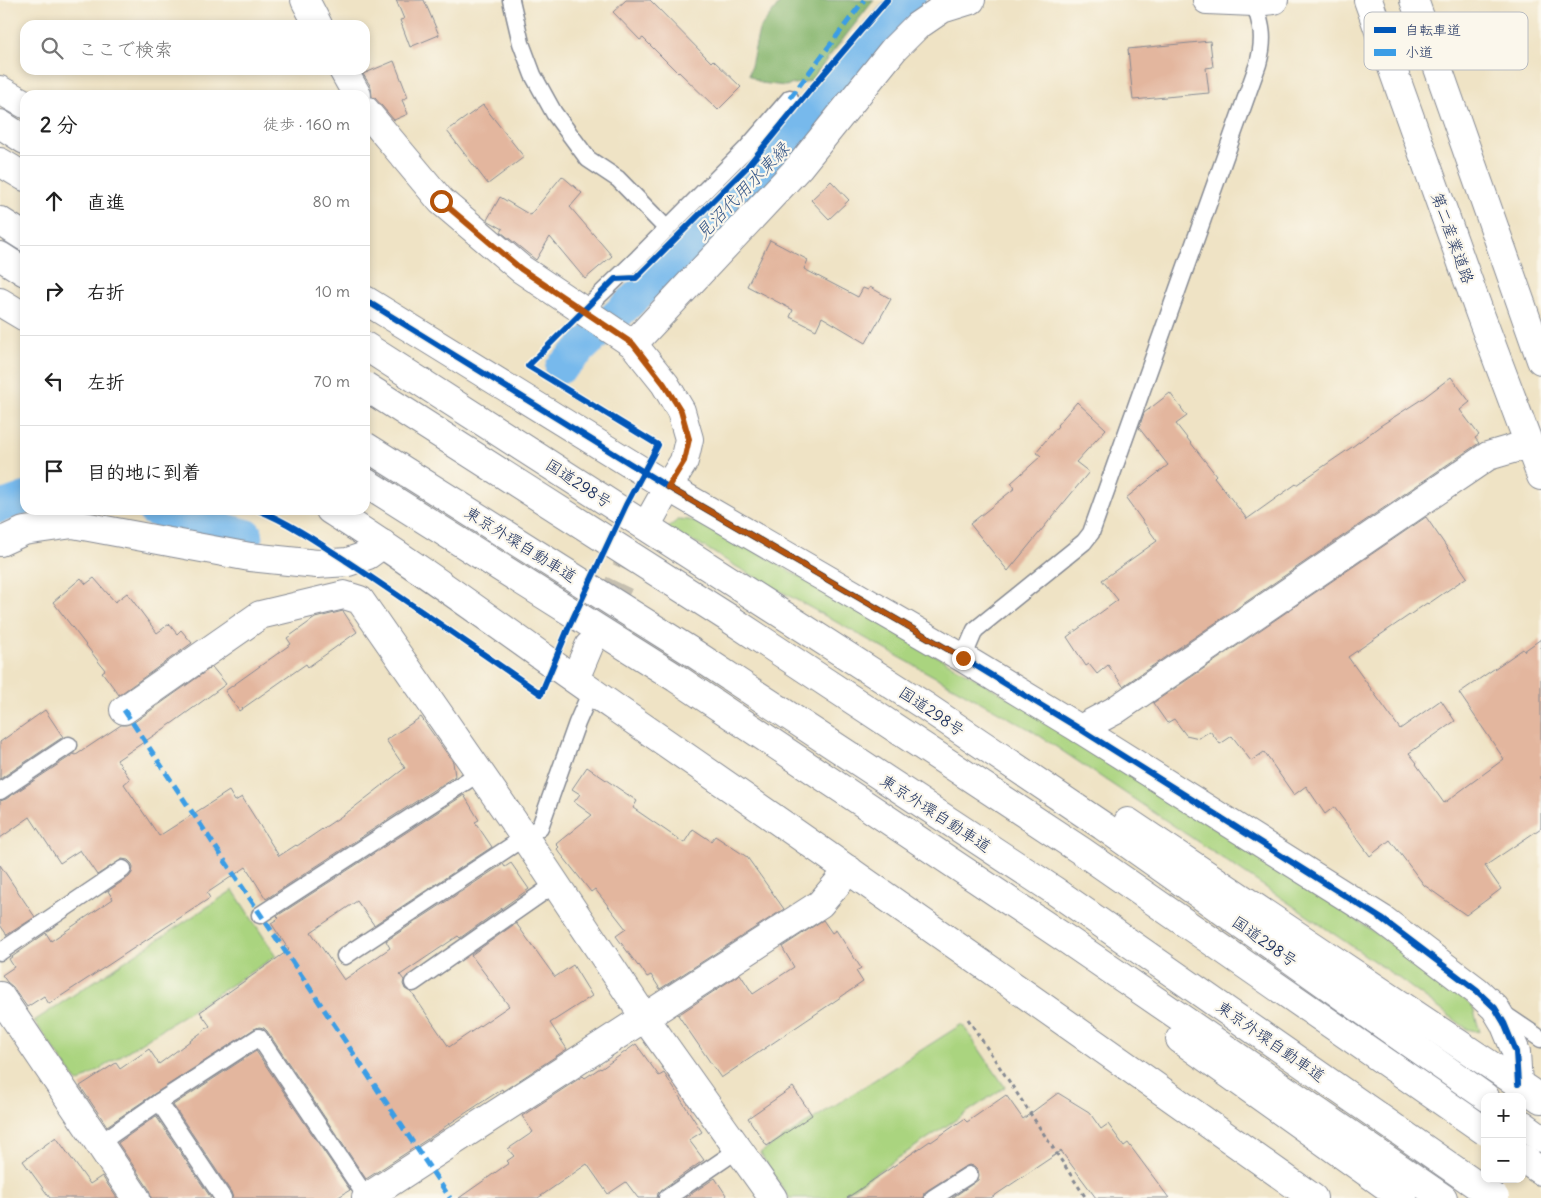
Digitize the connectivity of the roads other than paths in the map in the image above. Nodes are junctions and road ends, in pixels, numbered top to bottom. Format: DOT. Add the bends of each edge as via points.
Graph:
graph roads {
  1 [pos="305,0"];
  2 [pos="511,0"];
  3 [pos="971,0"];
  4 [pos="1207,0"];
  5 [pos="1368,0"];
  6 [pos="1414,0"];
  7 [pos="1264,1"];
  8 [pos="1372,12"];
  9 [pos="1418,12"];
  10 [pos="315,20"];
  11 [pos="1393,70"];
  12 [pos="1439,70"];
  13 [pos="346,75"];
  14 [pos="0,90"];
  15 [pos="354,90"];
  16 [pos="790,98"];
  17 [pos="20,101"];
  18 [pos="370,116"];
  19 [pos="0,124"];
  20 [pos="20,137"];
  21 [pos="0,162"];
  22 [pos="20,174"];
  23 [pos="0,221"];
  24 [pos="667,230"];
  25 [pos="20,233"];
  26 [pos="0,256"];
  27 [pos="20,269"];
  28 [pos="0,302"];
  29 [pos="370,303"];
  30 [pos="583,310"];
  31 [pos="0,312"];
  32 [pos="20,314"];
  33 [pos="20,322"];
  34 [pos="633,344"];
  35 [pos="370,349"];
  36 [pos="1541,360"];
  37 [pos="370,389"];
  38 [pos="1530,444"];
  39 [pos="370,449"];
  40 [pos="1541,476"];
  41 [pos="370,485"];
  42 [pos="668,487"];
  43 [pos="338,515"];
  44 [pos="649,521"];
  45 [pos="0,542"];
  46 [pos="383,544"];
  47 [pos="590,646"];
  48 [pos="963,658"];
  49 [pos="583,685"];
  50 [pos="925,706"];
  51 [pos="124,710"];
  52 [pos="1080,729"];
  53 [pos="69,745"];
  54 [pos="480,773"];
  55 [pos="0,791"];
  56 [pos="863,804"];
  57 [pos="524,838"];
  58 [pos="123,869"];
  59 [pos="849,870"];
  60 [pos="555,884"];
  61 [pos="260,915"];
  62 [pos="0,952"];
  63 [pos="345,956"];
  64 [pos="413,983"];
  65 [pos="0,996"];
  66 [pos="1495,1008"];
  67 [pos="645,1018"];
  68 [pos="1541,1039"];
  69 [pos="1518,1084"];
  70 [pos="1481,1094"];
  71 [pos="1541,1099"];
  72 [pos="160,1102"];
  73 [pos="1526,1127"];
  74 [pos="1481,1128"];
  75 [pos="1541,1138"];
  76 [pos="100,1143"];
  77 [pos="739,1149"];
  78 [pos="1526,1161"];
  79 [pos="1541,1172"];
  80 [pos="969,1175"];
  81 [pos="766,1196"];
  82 [pos="135,1198"];
  83 [pos="223,1198"];
  84 [pos="367,1198"];
  85 [pos="667,1198"];
  86 [pos="933,1198"];
  87 [pos="1313,1198"];
  88 [pos="1403,1198"];
  89 [pos="1443,1198"];
  90 [pos="1495,1198"];
  1 -- 10 [label="main road"];
  2 -- 24 [label="lane" via="533,75 559,121 588,159 618,179"];
  3 -- 34 [label="main road" via="942,9 917,26 894,49 799,167"];
  4 -- 7 [label="main road"];
  5 -- 8 [label="main road, 第二産業道路"];
  6 -- 9 [label="main road"];
  7 -- 48 [label="lane" via="1258,64 1091,534 975,630"];
  11 -- 38 [label="main road, 第二産業道路"];
  12 -- 36 [label="main road"];
  13 -- 15 [label="main road"];
  14 -- 17 [label="main road"];
  16 -- 24 [label="lane" via="746,150"];
  18 -- 30 [label="main road" via="441,201 521,269"];
  19 -- 20 [label="main road"];
  21 -- 22 [label="main road"];
  23 -- 25 [label="main road"];
  24 -- 30 [label="lane"];
  26 -- 27 [label="main road"];
  28 -- 32 [label="main road"];
  29 -- 42 [label="main road"];
  30 -- 34 [label="main road"];
  31 -- 33 [label="main road"];
  34 -- 42 [label="main road" via="681,411 689,439 684,461"];
  35 -- 50 [label="main road, 国道298号"];
  37 -- 74 [label="main road, bridge" via="1084,852"];
  38 -- 40 [label="main road, 第二産業道路"];
  38 -- 52 [label="main road" via="1488,456 1122,705"];
  39 -- 90 [label="main road, 東京外環自動車道, bridge" via="695,654 1047,886"];
  41 -- 56 [label="main road" via="676,678"];
  42 -- 44 [label="main road"];
  42 -- 48 [label="main road"];
  43 -- 46 [label="main road"];
  45 -- 46 [label="main road" via="24,531 73,524 250,557 317,564 348,562 368,555"];
  46 -- 49 [label="main road"];
  47 -- 49 [label="main road"];
  48 -- 52 [label="main road"];
  49 -- 57 [label="lane" via="577,722 540,827"];
  49 -- 59 [label="main road"];
  50 -- 69 [label="main road" via="1108,808"];
  50 -- 70 [label="main road, 国道298号" via="1112,832"];
  51 -- 54 [label="main road" via="260,614 344,595 360,600"];
  52 -- 66 [label="main road" via="1382,919"];
  53 -- 55 [label="lane"];
  54 -- 57 [label="main road"];
  54 -- 61 [label="lane"];
  56 -- 88 [label="main road" via="1233,1078"];
  56 -- 89 [label="main road"];
  57 -- 60 [label="main road"];
  57 -- 63 [label="lane"];
  58 -- 62 [label="lane"];
  59 -- 67 [label="main road" via="820,904"];
  59 -- 87 [label="main road"];
  60 -- 64 [label="lane"];
  60 -- 67 [label="main road"];
  65 -- 76 [label="main road"];
  66 -- 68 [label="lane"];
  66 -- 69 [label="main road" via="1516,1052"];
  67 -- 77 [label="main road"];
  67 -- 84 [label="main road"];
  69 -- 71 [label="main road"];
  72 -- 76 [label="lane"];
  72 -- 83 [label="lane"];
  72 -- 84 [label="lane" via="259,1037"];
  73 -- 75 [label="main road"];
  76 -- 82 [label="main road"];
  77 -- 81 [label="main road"];
  77 -- 85 [label="lane"];
  78 -- 79 [label="main road"];
  80 -- 86 [label="lane"];
}
